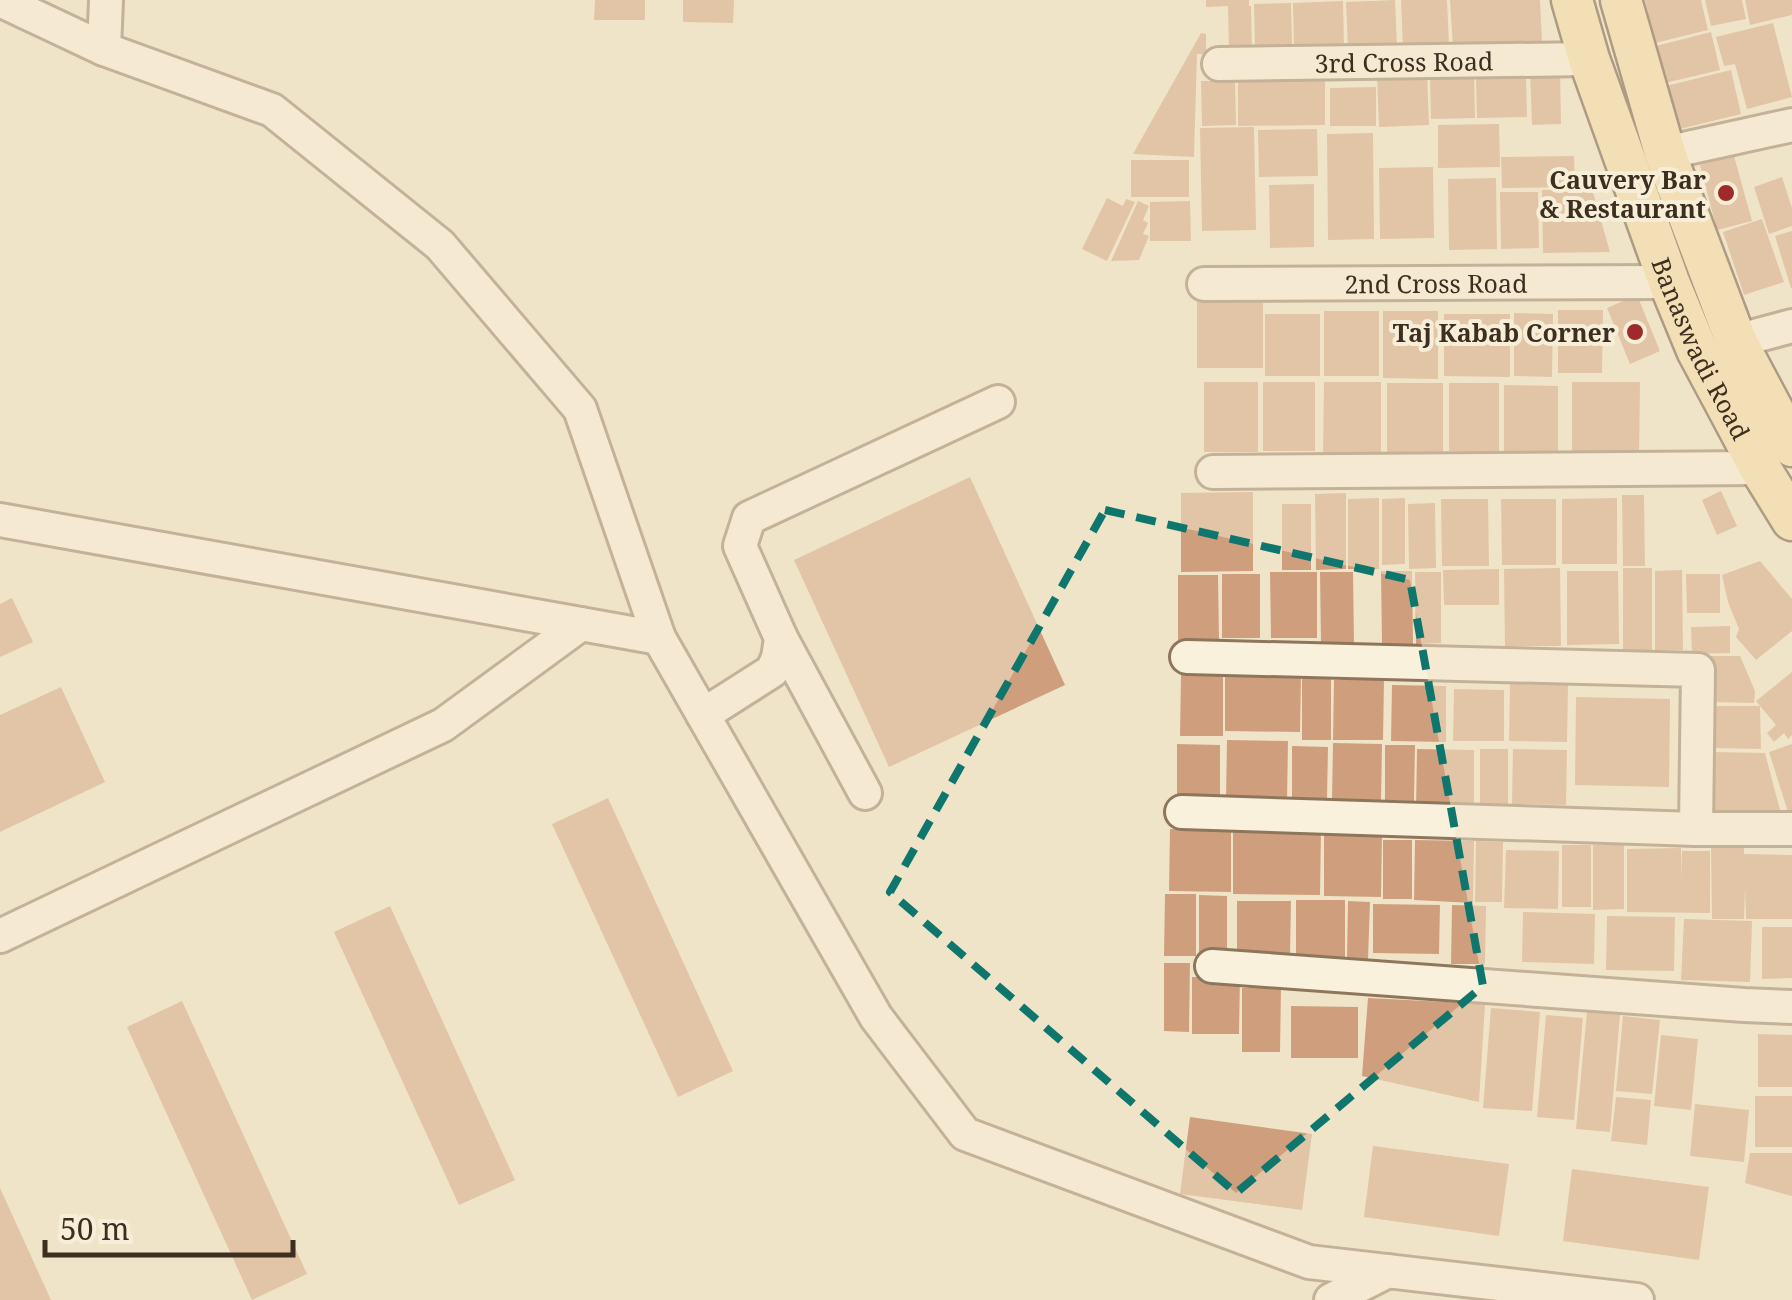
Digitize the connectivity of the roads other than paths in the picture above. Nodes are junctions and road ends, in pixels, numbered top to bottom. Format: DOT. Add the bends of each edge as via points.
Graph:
graph roads {
  1 [pos="0,0"];
  2 [pos="106,0"];
  3 [pos="1572,0"];
  4 [pos="1621,0"];
  5 [pos="104,48"];
  6 [pos="1589,59"];
  7 [pos="1219,64"];
  8 [pos="1792,125"];
  9 [pos="1665,154"];
  10 [pos="1669,282"];
  11 [pos="1204,284"];
  12 [pos="1792,326"];
  13 [pos="1736,340"];
  14 [pos="998,402"];
  15 [pos="1776,457"];
  16 [pos="1213,472"];
  17 [pos="0,520"];
  18 [pos="1792,520"];
  19 [pos="581,624"];
  20 [pos="659,638"];
  21 [pos="781,638"];
  22 [pos="1187,657"];
  23 [pos="703,715"];
  24 [pos="865,793"];
  25 [pos="1182,812"];
  26 [pos="1696,829"];
  27 [pos="1792,829"];
  28 [pos="0,936"];
  29 [pos="1212,966"];
  30 [pos="1792,1007"];
  31 [pos="1388,1271"];
  32 [pos="1332,1300"];
  33 [pos="1637,1300"];
  1 -- 5 [label="street"];
  2 -- 5 [label="street"];
  3 -- 6 [label="main road, Banaswadi Road"];
  4 -- 9 [label="main road, Banaswadi Road"];
  5 -- 20 [label="street" via="272,110 440,245 580,409"];
  6 -- 7 [label="street, 3rd Cross Road"];
  6 -- 10 [label="main road, Banaswadi Road"];
  8 -- 9 [label="street"];
  9 -- 13 [label="main road, Banaswadi Road"];
  10 -- 11 [label="street, 2nd Cross Road"];
  10 -- 15 [label="main road, Banaswadi Road" via="1697,350"];
  12 -- 13 [label="street"];
  13 -- 15 [label="main road, Banaswadi Road"];
  14 -- 21 [label="street" via="748,518 740,546"];
  15 -- 16 [label="street"];
  15 -- 18 [label="main road, Banaswadi Road"];
  17 -- 19 [label="street"];
  19 -- 20 [label="street"];
  19 -- 28 [label="street" via="443,725"];
  20 -- 23 [label="street"];
  21 -- 23 [label="street" via="772,671"];
  21 -- 24 [label="street"];
  22 -- 26 [label="street" via="1698,670"];
  23 -- 31 [label="street" via="876,1016 965,1134 1309,1262"];
  25 -- 26 [label="street"];
  26 -- 27 [label="street"];
  29 -- 30 [label="street"];
  31 -- 32 [label="street"];
  31 -- 33 [label="street"];
}
